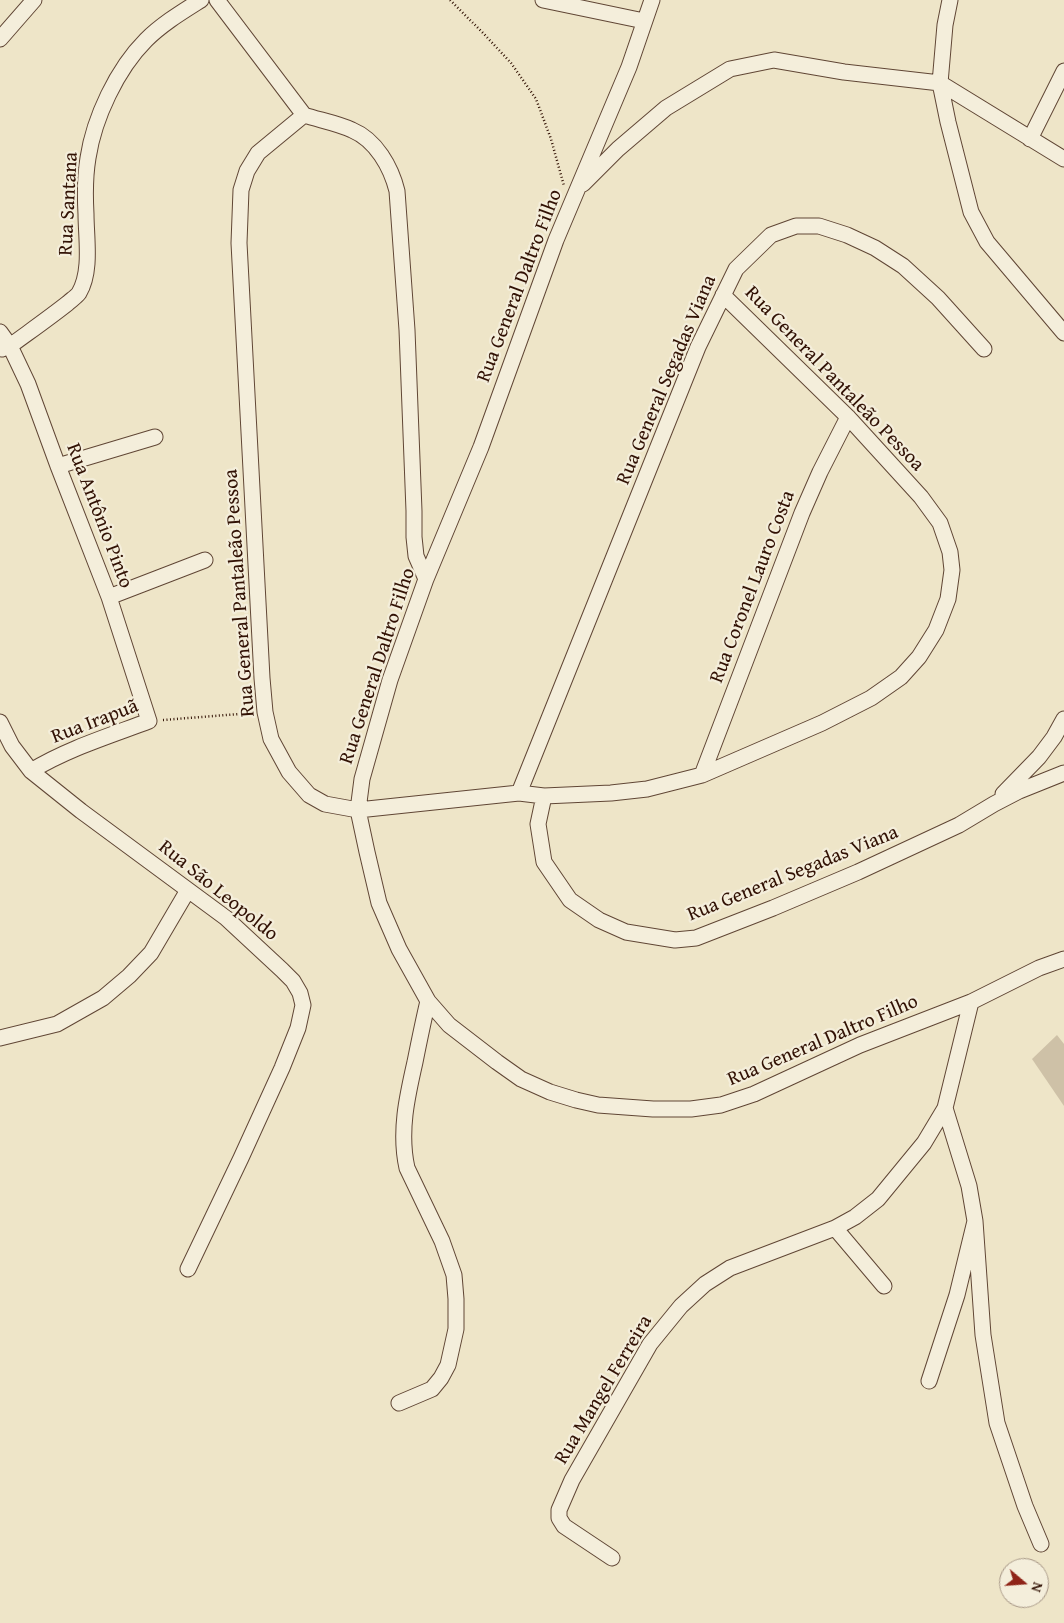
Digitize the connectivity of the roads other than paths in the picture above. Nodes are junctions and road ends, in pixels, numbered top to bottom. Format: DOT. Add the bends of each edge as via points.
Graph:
graph roads {
  1 [pos="34,0"];
  2 [pos="201,0"];
  3 [pos="217,0"];
  4 [pos="543,0"];
  5 [pos="652,0"];
  6 [pos="950,0"];
  7 [pos="644,22"];
  8 [pos="0,39"];
  9 [pos="1064,71"];
  10 [pos="940,83"];
  11 [pos="304,115"];
  12 [pos="1030,139"];
  13 [pos="1064,159"];
  14 [pos="578,190"];
  15 [pos="723,295"];
  16 [pos="0,332"];
  17 [pos="1064,333"];
  18 [pos="5,348"];
  19 [pos="984,349"];
  20 [pos="848,417"];
  21 [pos="155,438"];
  22 [pos="58,466"];
  23 [pos="205,560"];
  24 [pos="426,579"];
  25 [pos="109,597"];
  26 [pos="1064,718"];
  27 [pos="149,720"];
  28 [pos="0,722"];
  29 [pos="31,772"];
  30 [pos="1064,772"];
  31 [pos="702,775"];
  32 [pos="520,793"];
  33 [pos="544,796"];
  34 [pos="994,804"];
  35 [pos="358,810"];
  36 [pos="188,890"];
  37 [pos="1064,959"];
  38 [pos="428,1002"];
  39 [pos="971,1002"];
  40 [pos="0,1038"];
  41 [pos="945,1108"];
  42 [pos="975,1221"];
  43 [pos="835,1228"];
  44 [pos="188,1269"];
  45 [pos="884,1286"];
  46 [pos="929,1382"];
  47 [pos="399,1403"];
  48 [pos="1041,1544"];
  49 [pos="612,1558"];
  1 -- 8 [label="street"];
  2 -- 18 [label="street, Rua Santana" via="147,39 130,58 96,123 88,157 85,194 85,278 78,294"];
  3 -- 11 [label="street"];
  4 -- 7 [label="street"];
  5 -- 7 [label="street, Rua General Daltro Filho"];
  6 -- 10 [label="street"];
  7 -- 14 [label="street, Rua General Daltro Filho"];
  9 -- 12 [label="street"];
  10 -- 12 [label="street"];
  10 -- 14 [label="street" via="774,60 730,69 666,108 618,149"];
  10 -- 17 [label="street" via="972,212 987,242"];
  11 -- 24 [label="street" via="353,130 365,138 380,153 395,183 408,330 414,537 416,556"];
  11 -- 35 [label="street, Rua General Pantaleão Pessoa" via="258,153 241,190 239,243 262,678 271,739 289,772 309,795 325,804"];
  12 -- 13 [label="street"];
  14 -- 24 [label="street, Rua General Daltro Filho" via="481,447"];
  15 -- 19 [label="street, Rua General Segadas Viana" via="736,269 770,235 796,226 819,226 875,248 903,266 938,298"];
  15 -- 20 [label="street, Rua General Pantaleão Pessoa"];
  15 -- 32 [label="street, Rua General Segadas Viana" via="698,347"];
  16 -- 18 [label="street, Rua Antônio Pinto"];
  18 -- 22 [label="street, Rua Antônio Pinto" via="28,384"];
  20 -- 31 [label="street, Rua Coronel Lauro Costa" via="802,513"];
  20 -- 31 [label="street, Rua General Pantaleão Pessoa" via="921,497 940,523 950,552 952,570 948,599 936,630 901,677 871,698"];
  21 -- 22 [label="street"];
  22 -- 25 [label="street, Rua Antônio Pinto"];
  23 -- 25 [label="street"];
  24 -- 35 [label="street, Rua General Daltro Filho" via="385,698 362,779"];
  25 -- 27 [label="street, Rua Antônio Pinto"];
  26 -- 34 [label="street, Rua General Segadas Viana" via="1039,757"];
  27 -- 29 [label="street, Rua Irapuã" via="44,763"];
  28 -- 29 [label="street, Rua São Leopoldo"];
  29 -- 36 [label="street, Rua São Leopoldo"];
  30 -- 34 [label="street, Rua General Segadas Viana"];
  31 -- 33 [label="street, Rua General Pantaleão Pessoa" via="647,789"];
  32 -- 33 [label="street, Rua General Pantaleão Pessoa"];
  32 -- 35 [label="street, Rua General Pantaleão Pessoa"];
  33 -- 34 [label="street, Rua General Segadas Viana" via="538,824 544,862 570,900 599,920 626,932 675,940 696,938 858,872 958,825"];
  35 -- 38 [label="street, Rua General Daltro Filho" via="380,903 399,949"];
  36 -- 40 [label="street" via="151,953 102,998 57,1024"];
  36 -- 44 [label="street, Rua São Leopoldo" via="226,918 282,970 293,981 303,1005 298,1028 282,1068"];
  37 -- 39 [label="street, Rua General Daltro Filho"];
  38 -- 39 [label="street, Rua General Daltro Filho" via="449,1025 520,1079 550,1092 598,1105 653,1109 721,1105 754,1094 860,1045"];
  38 -- 47 [label="street" via="407,1099 404,1156 454,1275 456,1329 448,1365 441,1378 432,1389"];
  39 -- 41 [label="street, Rua Mangel Ferreira"];
  41 -- 42 [label="street" via="969,1186"];
  41 -- 43 [label="street, Rua Mangel Ferreira" via="924,1143 878,1199"];
  42 -- 46 [label="street" via="957,1295"];
  42 -- 48 [label="street" via="983,1335 997,1423"];
  43 -- 45 [label="street"];
  43 -- 49 [label="street, Rua Mangel Ferreira" via="730,1268 705,1284 681,1306 650,1344 572,1480 559,1510 564,1526"];
}
